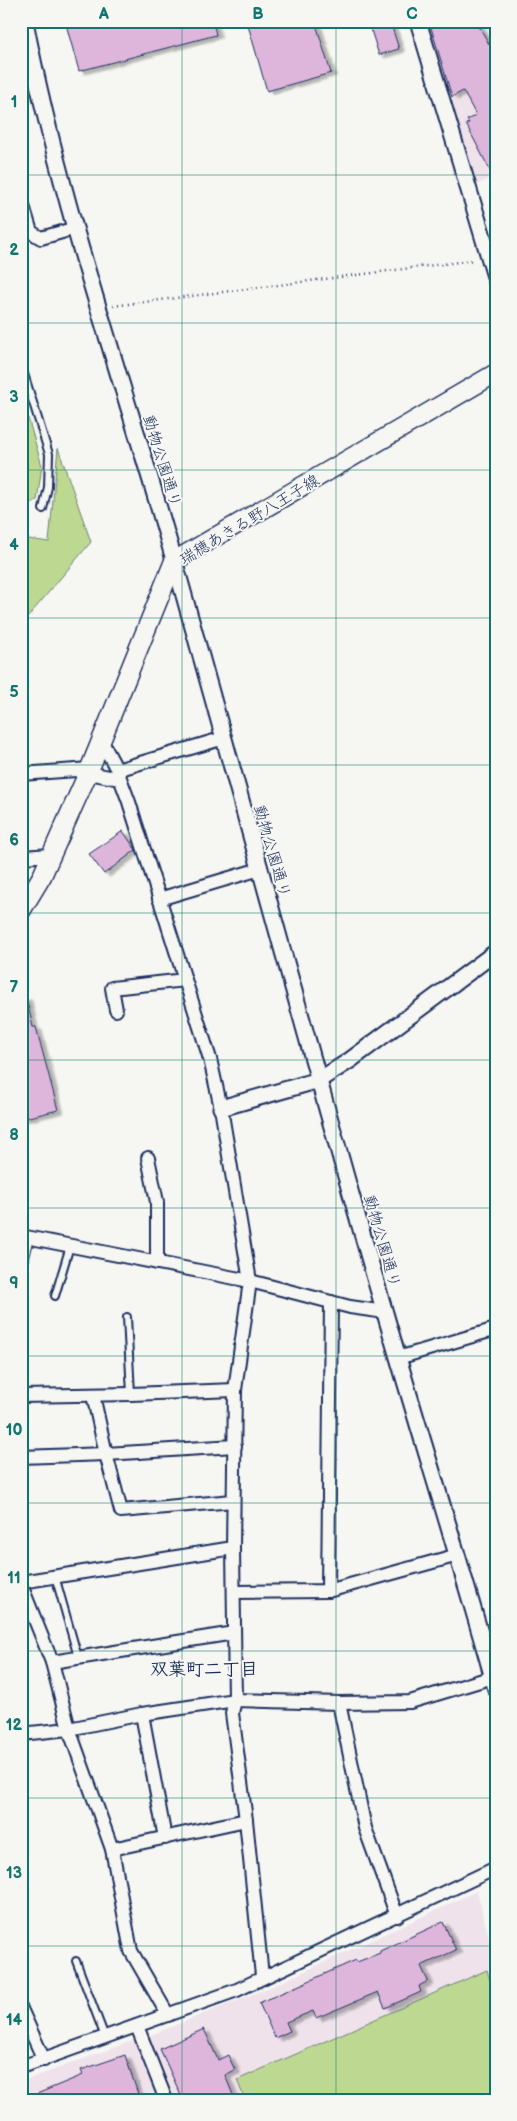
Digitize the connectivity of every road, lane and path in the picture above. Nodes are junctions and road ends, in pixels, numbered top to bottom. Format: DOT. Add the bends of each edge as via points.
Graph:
graph roads {
  1 [pos="25,21"];
  2 [pos="418,21"];
  3 [pos="21,199"];
  4 [pos="76,228"];
  5 [pos="489,258"];
  6 [pos="496,280"];
  7 [pos="99,308"];
  8 [pos="21,364"];
  9 [pos="496,373"];
  10 [pos="43,509"];
  11 [pos="174,561"];
  12 [pos="224,738"];
  13 [pos="101,740"];
  14 [pos="89,771"];
  15 [pos="21,774"];
  16 [pos="119,774"];
  17 [pos="52,855"];
  18 [pos="21,858"];
  19 [pos="260,869"];
  20 [pos="159,899"];
  21 [pos="21,910"];
  22 [pos="496,952"];
  23 [pos="185,980"];
  24 [pos="116,1010"];
  25 [pos="319,1080"];
  26 [pos="221,1108"];
  27 [pos="148,1158"];
  28 [pos="26,1237"];
  29 [pos="70,1246"];
  30 [pos="157,1263"];
  31 [pos="21,1274"];
  32 [pos="250,1280"];
  33 [pos="54,1296"];
  34 [pos="331,1302"];
  35 [pos="385,1312"];
  36 [pos="127,1317"];
  37 [pos="496,1329"];
  38 [pos="398,1358"];
  39 [pos="235,1390"];
  40 [pos="131,1394"];
  41 [pos="93,1395"];
  42 [pos="21,1396"];
  43 [pos="235,1446"];
  44 [pos="106,1454"];
  45 [pos="21,1457"];
  46 [pos="233,1501"];
  47 [pos="233,1548"];
  48 [pos="458,1555"];
  49 [pos="55,1576"];
  50 [pos="21,1584"];
  51 [pos="328,1591"];
  52 [pos="234,1592"];
  53 [pos="234,1633"];
  54 [pos="78,1657"];
  55 [pos="52,1662"];
  56 [pos="494,1683"];
  57 [pos="234,1700"];
  58 [pos="339,1703"];
  59 [pos="142,1714"];
  60 [pos="69,1728"];
  61 [pos="21,1734"];
  62 [pos="246,1820"];
  63 [pos="165,1838"];
  64 [pos="112,1849"];
  65 [pos="496,1868"];
  66 [pos="397,1916"];
  67 [pos="76,1961"];
  68 [pos="262,1976"];
  69 [pos="21,2009"];
  70 [pos="168,2015"];
  71 [pos="137,2026"];
  72 [pos="105,2037"];
  73 [pos="44,2060"];
  74 [pos="21,2067"];
  75 [pos="166,2100"];
  1 -- 4 [label="street, 動物公園通り"];
  2 -- 5 [label="street"];
  3 -- 4 [label="street" via="31,232 41,238"];
  4 -- 7 [label="street, 動物公園通り"];
  5 -- 6 [label="street"];
  5 -- 7 [label="path"];
  7 -- 11 [label="street, 動物公園通り"];
  8 -- 10 [label="lane" via="49,454 49,479"];
  9 -- 11 [label="main road, 瑞穂あきる野八王子線"];
  11 -- 12 [label="street, 動物公園通り"];
  11 -- 13 [label="main road, 瑞穂あきる野八王子線"];
  12 -- 16 [label="street"];
  12 -- 19 [label="street, 動物公園通り"];
  13 -- 14 [label="main road, 瑞穂あきる野八王子線"];
  13 -- 16 [label="street"];
  14 -- 15 [label="street"];
  14 -- 16 [label="street"];
  14 -- 17 [label="main road, 瑞穂あきる野八王子線"];
  16 -- 20 [label="street"];
  17 -- 18 [label="street"];
  17 -- 21 [label="main road, 瑞穂あきる野八王子線"];
  19 -- 20 [label="street"];
  19 -- 25 [label="street, 動物公園通り"];
  20 -- 23 [label="street"];
  22 -- 25 [label="street"];
  23 -- 24 [label="street" via="112,988"];
  23 -- 26 [label="street" via="210,1059"];
  25 -- 26 [label="street"];
  25 -- 35 [label="street, 動物公園通り"];
  26 -- 32 [label="street"];
  27 -- 30 [label="street" via="157,1202"];
  28 -- 29 [label="street"];
  28 -- 31 [label="lane"];
  29 -- 30 [label="street"];
  29 -- 33 [label="lane"];
  30 -- 32 [label="street"];
  32 -- 34 [label="street"];
  32 -- 39 [label="street"];
  34 -- 35 [label="street"];
  34 -- 51 [label="street"];
  35 -- 38 [label="street, 動物公園通り"];
  36 -- 40 [label="lane"];
  37 -- 38 [label="street"];
  38 -- 48 [label="street, 動物公園通り"];
  39 -- 40 [label="street"];
  39 -- 43 [label="street"];
  40 -- 41 [label="street"];
  41 -- 42 [label="street"];
  41 -- 44 [label="street"];
  43 -- 44 [label="street"];
  43 -- 46 [label="street"];
  44 -- 45 [label="street"];
  44 -- 46 [label="street" via="121,1511"];
  46 -- 47 [label="street"];
  47 -- 49 [label="street"];
  47 -- 52 [label="street"];
  48 -- 51 [label="street"];
  48 -- 56 [label="street, 動物公園通り"];
  49 -- 50 [label="street"];
  49 -- 54 [label="lane"];
  50 -- 55 [label="street"];
  51 -- 52 [label="street"];
  52 -- 53 [label="street"];
  53 -- 54 [label="street"];
  53 -- 57 [label="street"];
  54 -- 55 [label="street"];
  55 -- 60 [label="street"];
  56 -- 58 [label="street" via="410,1702"];
  57 -- 58 [label="street"];
  57 -- 59 [label="street"];
  57 -- 62 [label="street" via="232,1713"];
  58 -- 66 [label="street" via="365,1828"];
  59 -- 60 [label="street"];
  59 -- 63 [label="street"];
  60 -- 61 [label="street"];
  60 -- 64 [label="street"];
  62 -- 63 [label="street"];
  62 -- 68 [label="street"];
  63 -- 64 [label="street"];
  64 -- 70 [label="street" via="131,1951"];
  65 -- 66 [label="street"];
  66 -- 68 [label="street"];
  67 -- 72 [label="lane"];
  68 -- 70 [label="street" via="237,1990"];
  69 -- 73 [label="street"];
  70 -- 71 [label="street"];
  71 -- 72 [label="street"];
  71 -- 75 [label="street"];
  72 -- 73 [label="street"];
  73 -- 74 [label="street"];
}
